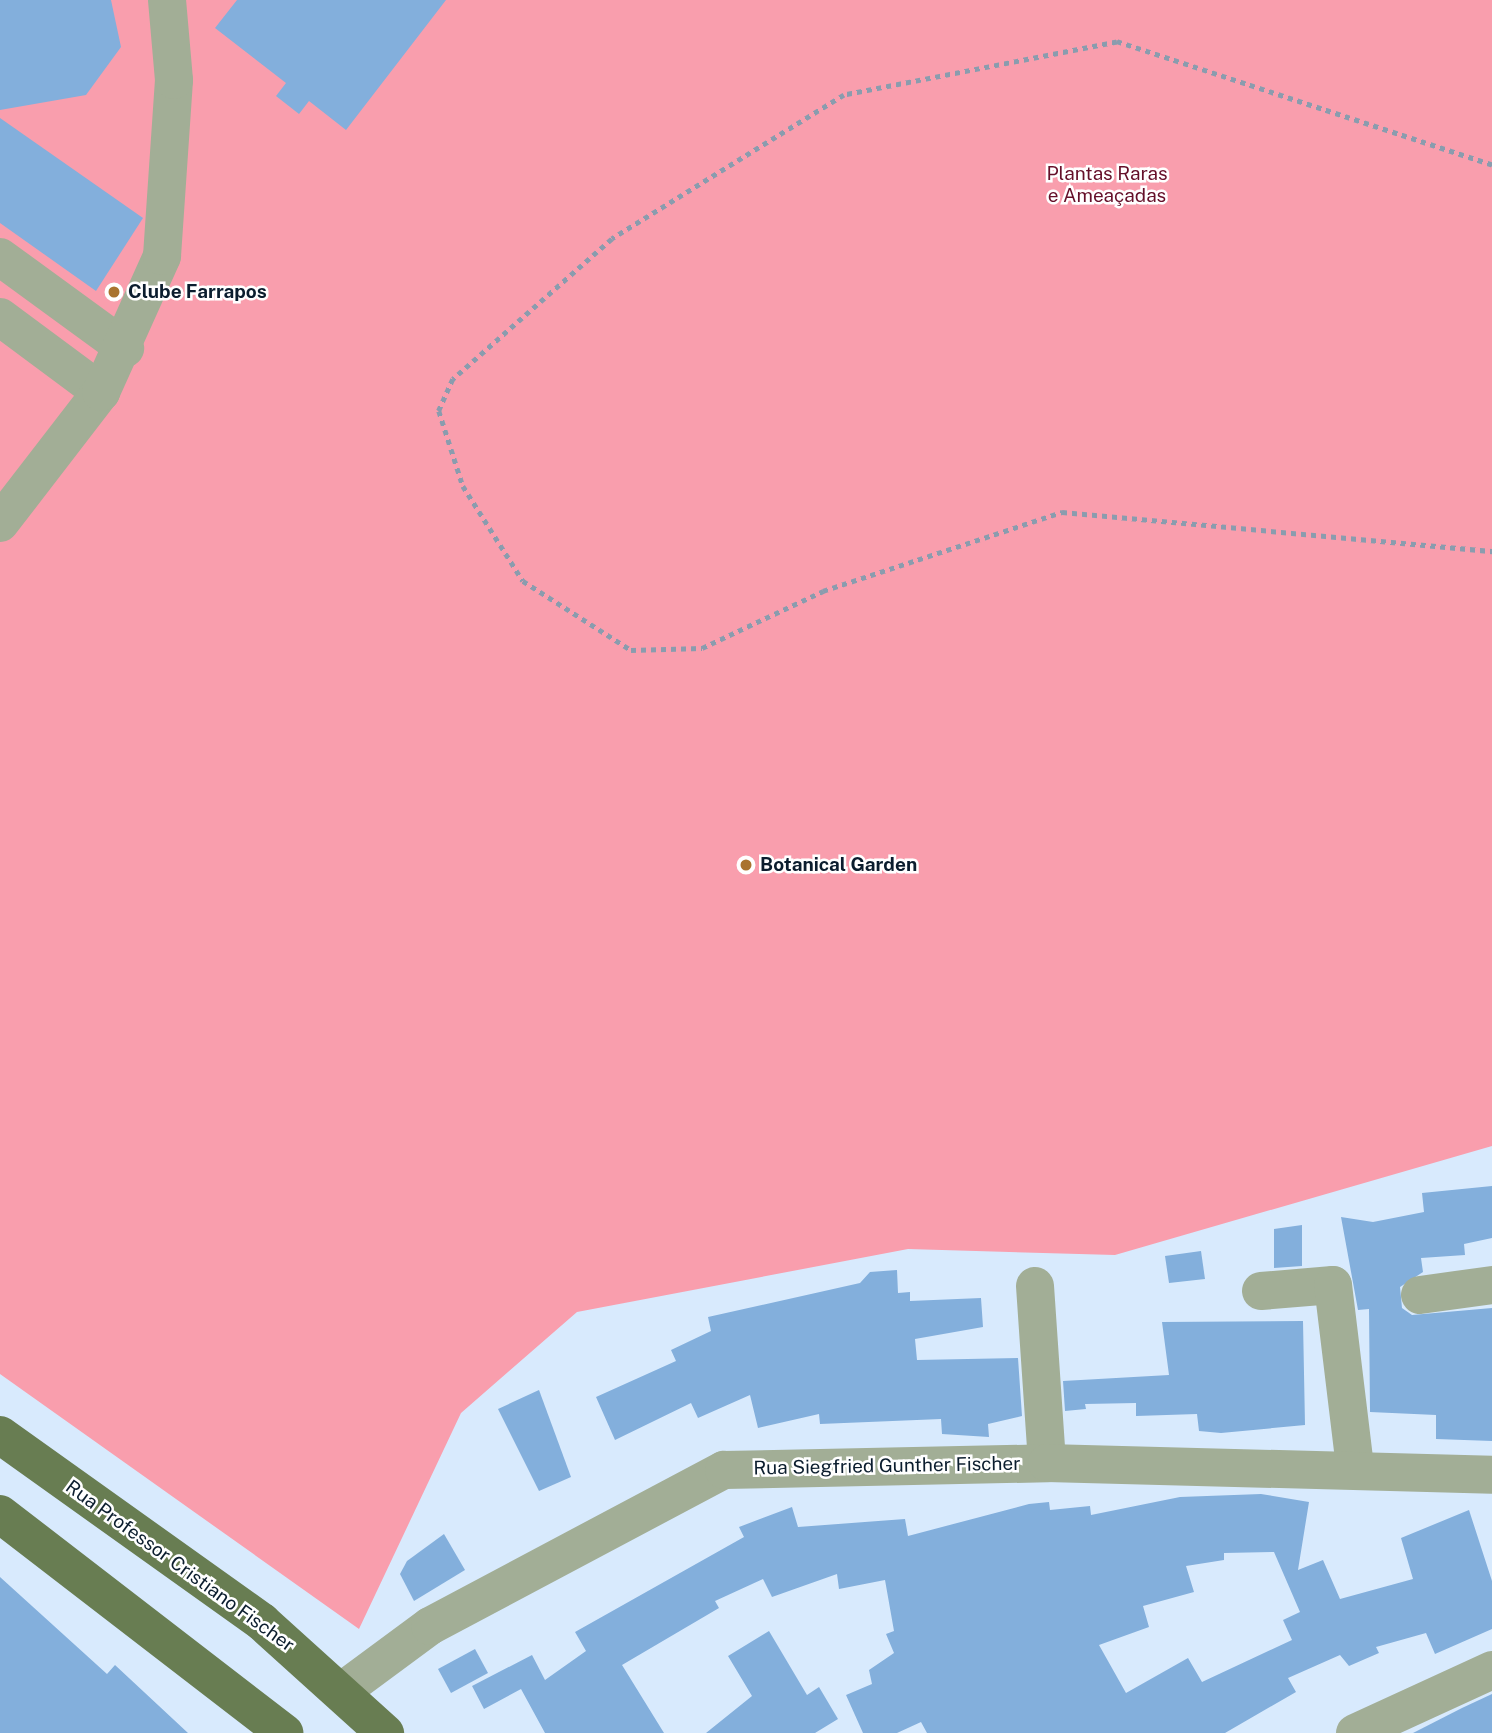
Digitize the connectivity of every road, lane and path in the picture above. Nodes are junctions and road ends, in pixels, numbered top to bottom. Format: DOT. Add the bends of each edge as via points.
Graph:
graph roads {
  1 [pos="167,0"];
  2 [pos="1492,165"];
  3 [pos="0,257"];
  4 [pos="0,317"];
  5 [pos="125,348"];
  6 [pos="101,392"];
  7 [pos="0,523"];
  8 [pos="1492,551"];
  9 [pos="1492,1285"];
  10 [pos="1035,1286"];
  11 [pos="1261,1291"];
  12 [pos="1420,1295"];
  13 [pos="0,1435"];
  14 [pos="1047,1463"];
  15 [pos="1355,1467"];
  16 [pos="1490,1483"];
  17 [pos="0,1514"];
  18 [pos="1492,1670"];
  19 [pos="342,1691"];
  20 [pos="273,1730"];
  21 [pos="385,1733"];
  22 [pos="1355,1733"];
  1 -- 5 [label="street" via="174,80 162,256"];
  2 -- 8 [label="path" via="1117,42 844,96 612,239 453,379 439,411 463,486 523,581 631,649 702,648 823,591 1062,512 1272,536"];
  3 -- 5 [label="street"];
  4 -- 6 [label="street"];
  5 -- 6 [label="street"];
  6 -- 7 [label="street"];
  9 -- 12 [label="street"];
  10 -- 14 [label="street"];
  11 -- 15 [label="street" via="1333,1285"];
  13 -- 19 [label="main road, Rua Professor Cristiano Fischer" via="262,1622"];
  14 -- 15 [label="street, Rua Siegfried Gunther Fischer"];
  14 -- 19 [label="street, Rua Siegfried Gunther Fischer" via="724,1470 430,1626"];
  15 -- 16 [label="street, Rua Siegfried Gunther Fischer"];
  17 -- 20 [label="main road"];
  18 -- 22 [label="street"];
  19 -- 21 [label="main road, Rua Professor Cristiano Fischer"];
}
